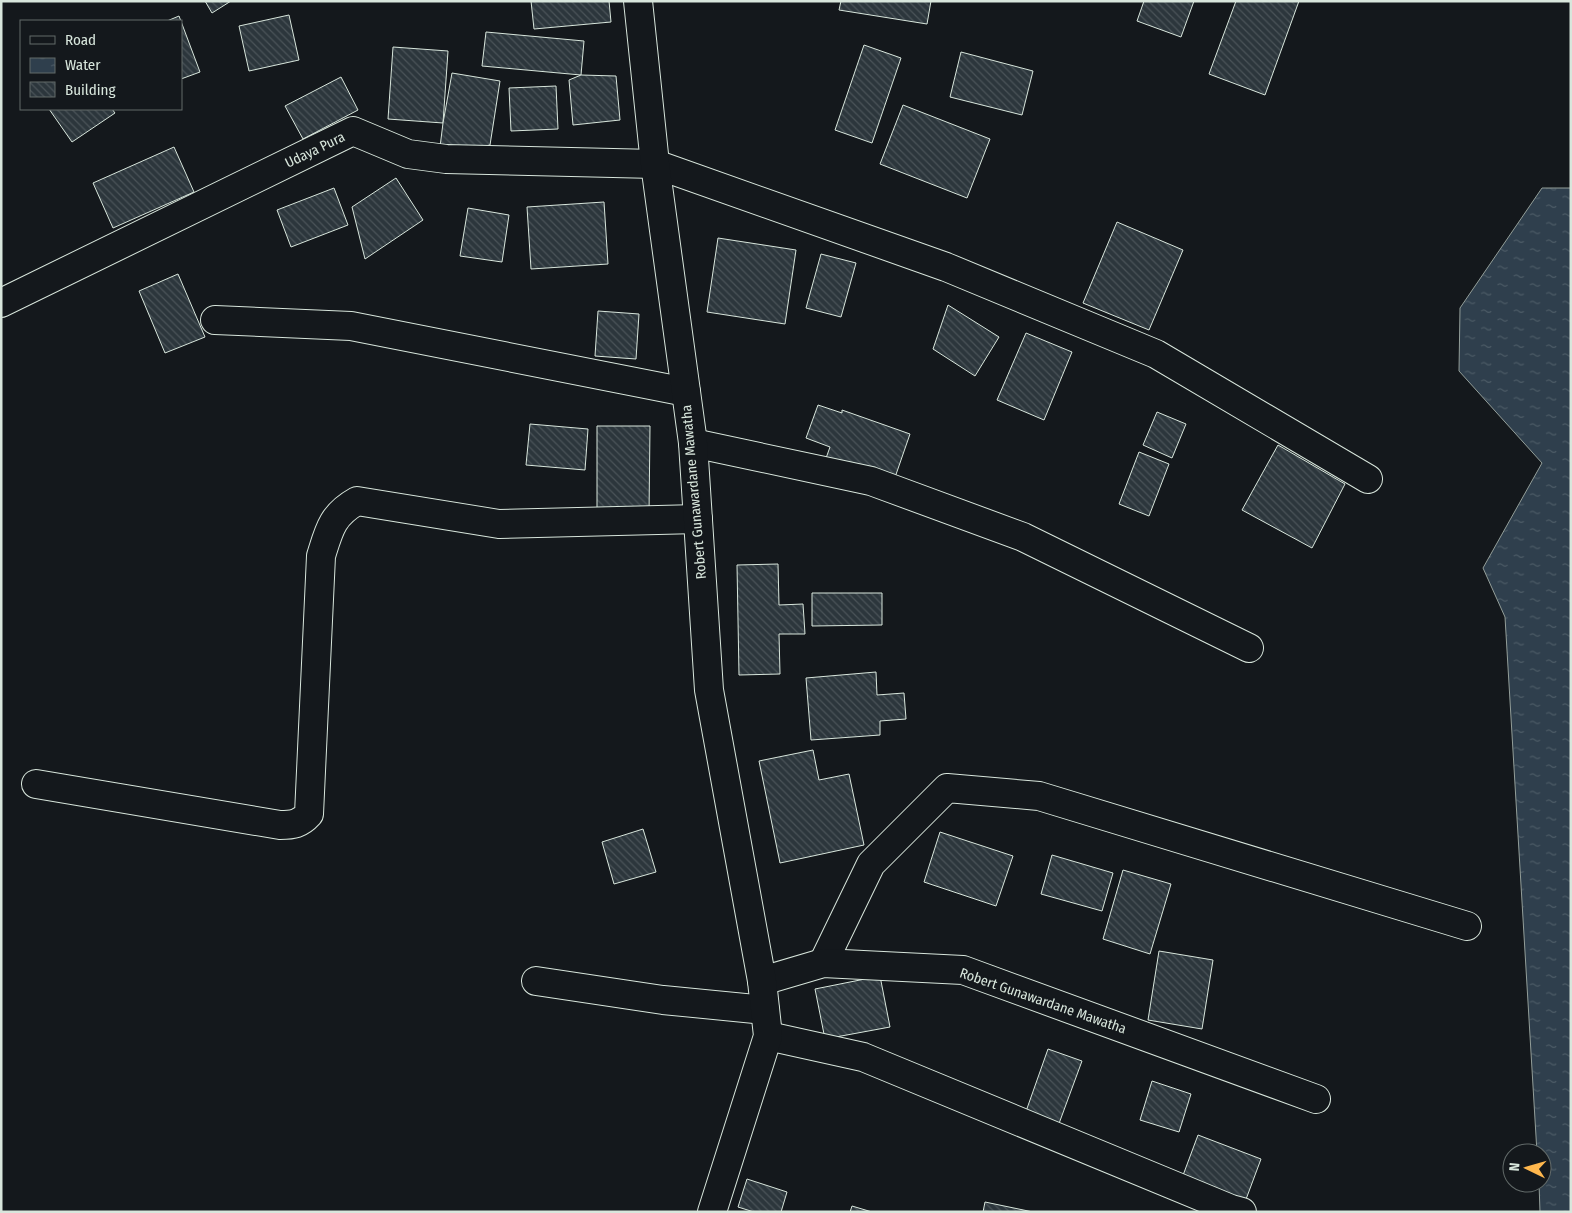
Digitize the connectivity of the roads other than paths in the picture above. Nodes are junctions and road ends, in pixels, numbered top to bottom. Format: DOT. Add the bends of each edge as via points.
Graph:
graph roads {
  1 [pos="638,1"];
  2 [pos="655,164"];
  3 [pos="1,303"];
  4 [pos="215,320"];
  5 [pos="686,392"];
  6 [pos="693,442"];
  7 [pos="1368,479"];
  8 [pos="698,519"];
  9 [pos="1248,648"];
  10 [pos="36,784"];
  11 [pos="1467,926"];
  12 [pos="823,963"];
  13 [pos="536,981"];
  14 [pos="762,981"];
  15 [pos="767,1023"];
  16 [pos="1316,1099"];
  17 [pos="712,1212"];
  18 [pos="1242,1212"];
  1 -- 2 [label="street, Robert Gunawardane Mawatha"];
  2 -- 3 [label="street, Udaya Pura" via="446,159 408,154 353,131"];
  2 -- 5 [label="street, Robert Gunawardane Mawatha"];
  2 -- 7 [label="street, Udaya Pura" via="946,267 1156,354"];
  4 -- 5 [label="street" via="351,326"];
  5 -- 6 [label="street, Robert Gunawardane Mawatha"];
  6 -- 8 [label="street, Robert Gunawardane Mawatha"];
  6 -- 9 [label="street" via="880,484 1023,537"];
  8 -- 10 [label="street" via="499,524 357,501 344,508 331,525 321,556 309,814 303,820 280,825"];
  8 -- 14 [label="street, Robert Gunawardane Mawatha" via="709,690"];
  11 -- 12 [label="street" via="1039,796 948,788 871,864"];
  12 -- 14 [label="street, Robert Gunawardane Mawatha"];
  12 -- 16 [label="street, Robert Gunawardane Mawatha" via="963,970"];
  13 -- 15 [label="street" via="663,1000"];
  14 -- 15 [label="street, Robert Gunawardane Mawatha"];
  15 -- 17 [label="street, Robert Gunawardane Mawatha"];
  15 -- 18 [label="street" via="863,1057"];
}
